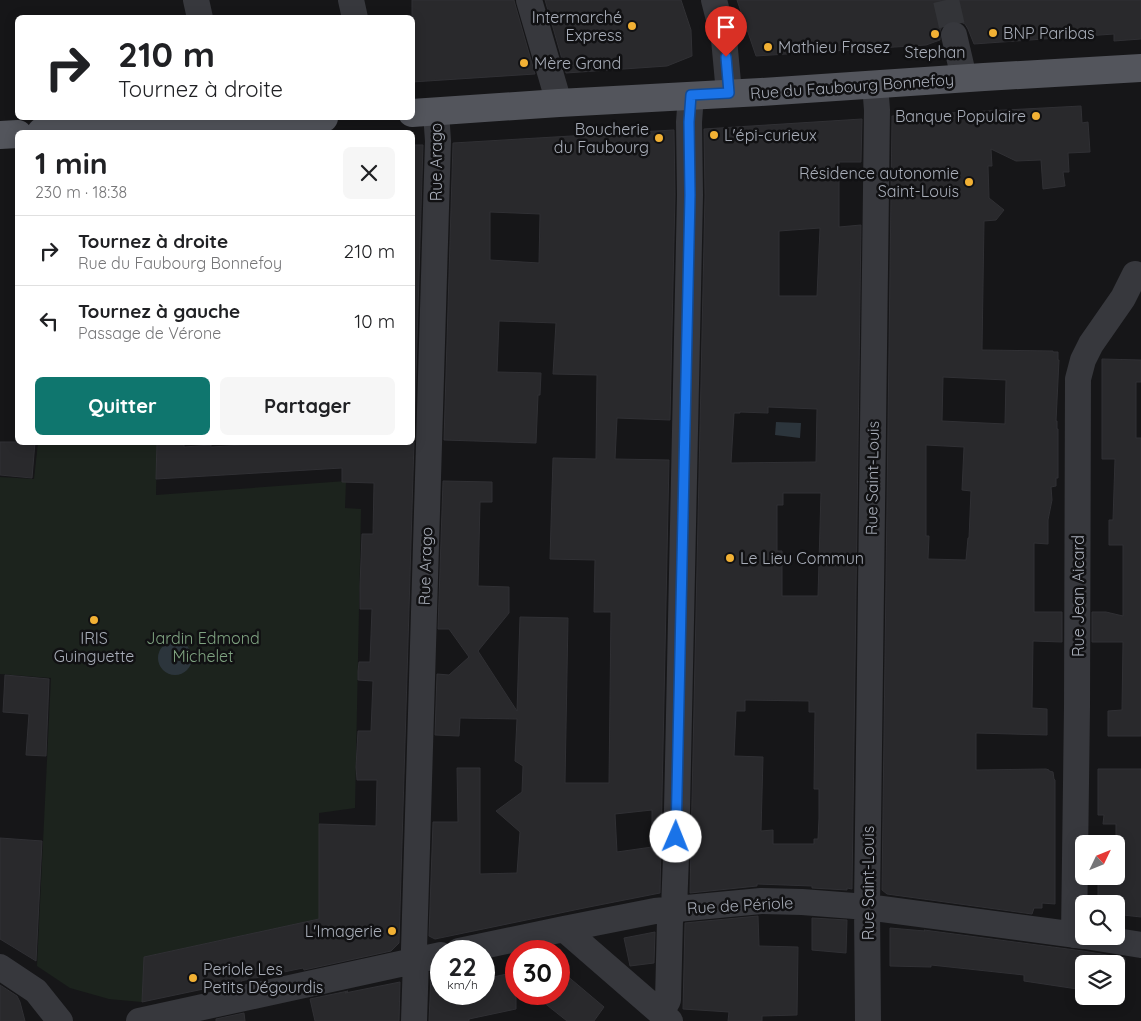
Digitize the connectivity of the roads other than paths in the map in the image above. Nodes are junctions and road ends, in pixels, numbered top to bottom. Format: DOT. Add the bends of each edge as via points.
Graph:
graph roads {
  1 [pos="196,0"];
  2 [pos="351,0"];
  3 [pos="529,0"];
  4 [pos="714,0"];
  5 [pos="199,15"];
  6 [pos="354,15"];
  7 [pos="954,35"];
  8 [pos="1141,68"];
  9 [pos="964,78"];
  10 [pos="875,84"];
  11 [pos="729,93"];
  12 [pos="691,95"];
  13 [pos="559,103"];
  14 [pos="424,112"];
  15 [pos="222,120"];
  16 [pos="291,120"];
  17 [pos="71,130"];
  18 [pos="15,134"];
  19 [pos="0,135"];
  20 [pos="1135,274"];
  21 [pos="1080,895"];
  22 [pos="867,907"];
  23 [pos="674,909"];
  24 [pos="564,928"];
  25 [pos="1075,935"];
  26 [pos="495,943"];
  27 [pos="1125,943"];
  28 [pos="1141,945"];
  29 [pos="430,957"];
  30 [pos="416,960"];
  31 [pos="0,967"];
  32 [pos="665,1017"];
  33 [pos="60,1021"];
  34 [pos="139,1021"];
  35 [pos="414,1021"];
  36 [pos="868,1021"];
  1 -- 5 [label="street"];
  2 -- 6 [label="street"];
  3 -- 13 [label="street"];
  4 -- 11 [label="street" via="724,39"];
  7 -- 9 [label="street"];
  8 -- 9 [label="main road, Rue du Faubourg Bonnefoy"];
  9 -- 10 [label="main road, Rue du Faubourg Bonnefoy"];
  10 -- 11 [label="main road, Rue du Faubourg Bonnefoy"];
  10 -- 22 [label="street, Rue Saint-Louis"];
  11 -- 12 [label="main road, Rue du Faubourg Bonnefoy"];
  12 -- 13 [label="main road, Rue du Faubourg Bonnefoy"];
  12 -- 23 [label="street"];
  13 -- 14 [label="main road, Rue du Faubourg Bonnefoy"];
  14 -- 30 [label="street, Rue Arago" via="438,151"];
  15 -- 16 [label="main road"];
  15 -- 17 [label="main road"];
  18 -- 19 [label="main road"];
  20 -- 21 [label="street, Rue Jean Aicard" via="1091,344 1078,379"];
  22 -- 23 [label="street, Rue de Périole" via="761,901"];
  22 -- 25 [label="street, Rue de Périole"];
  22 -- 36 [label="street, Rue Saint-Louis"];
  23 -- 24 [label="street, Rue de Périole"];
  23 -- 32 [label="street" via="670,920"];
  24 -- 26 [label="street, Rue de Périole"];
  24 -- 32 [label="street"];
  27 -- 28 [label="street, Rue de Périole"];
  29 -- 30 [label="street"];
  30 -- 34 [label="street"];
  30 -- 35 [label="street, Rue Arago"];
  31 -- 33 [label="street" via="36,991"];
}
